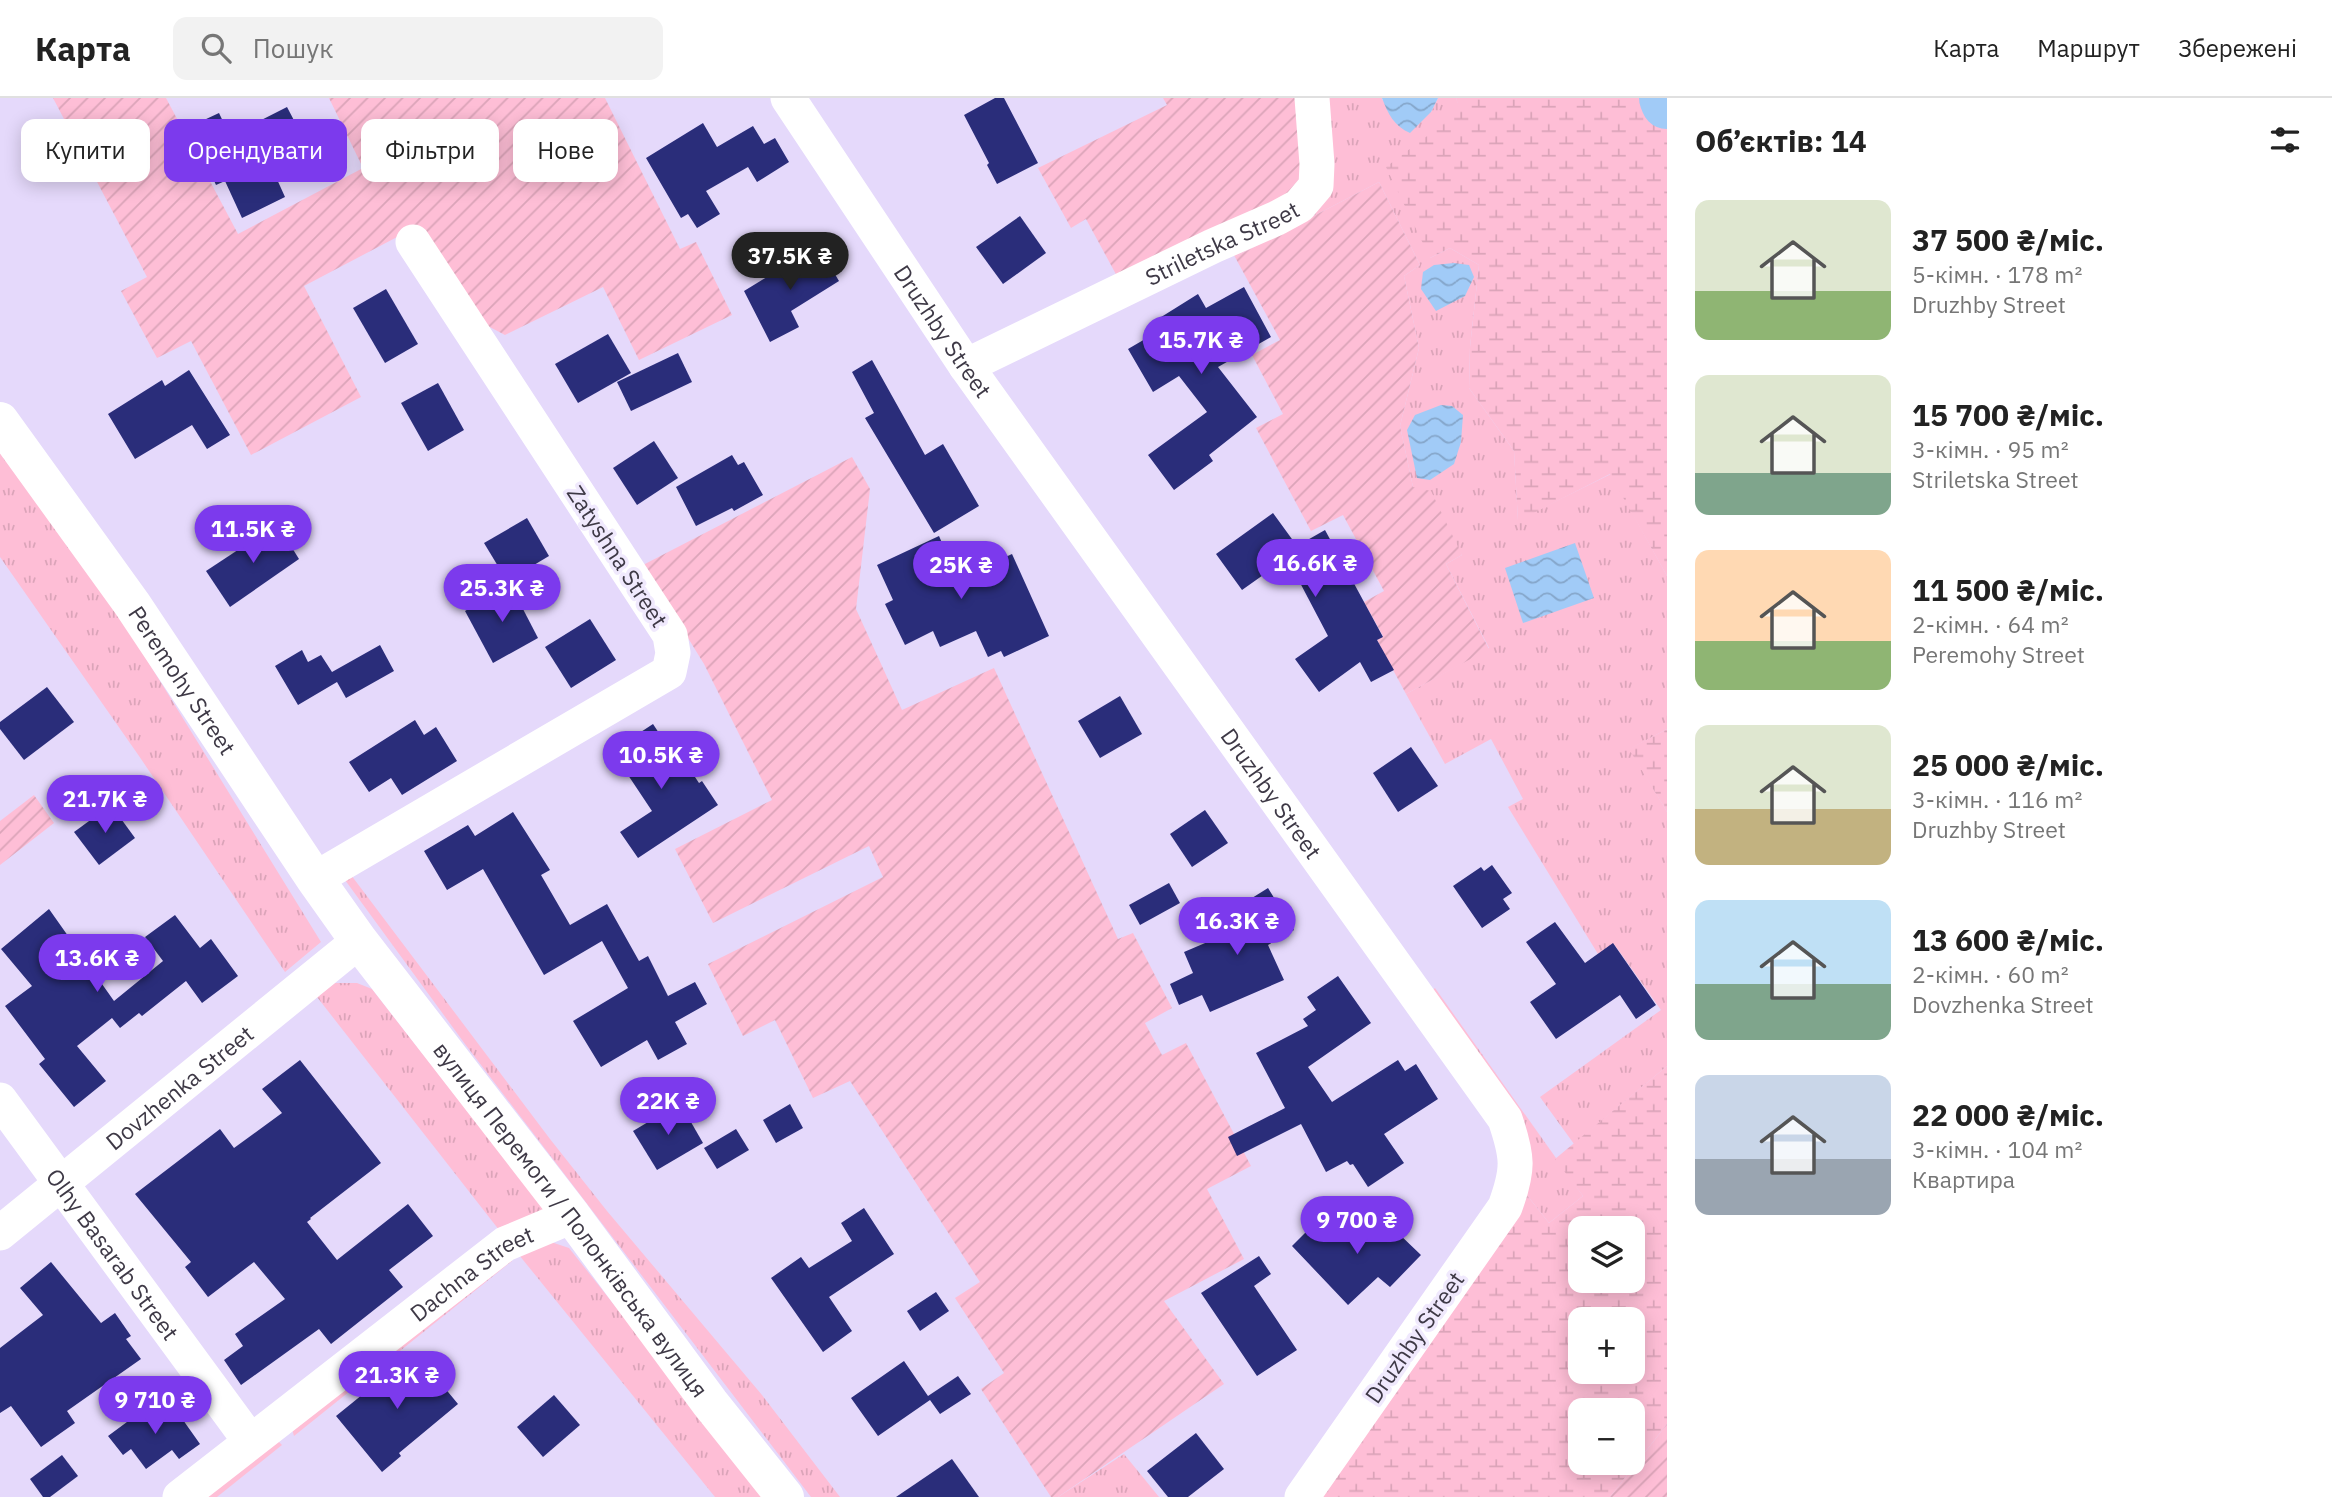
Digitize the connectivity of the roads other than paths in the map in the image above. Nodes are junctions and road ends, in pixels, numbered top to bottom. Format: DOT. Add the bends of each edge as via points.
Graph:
graph roads {
  1 [pos="788,98"];
  2 [pos="1312,98"];
  3 [pos="413,242"];
  4 [pos="966,366"];
  5 [pos="0,421"];
  6 [pos="315,880"];
  7 [pos="359,941"];
  8 [pos="0,1100"];
  9 [pos="61,1182"];
  10 [pos="572,1216"];
  11 [pos="0,1233"];
  12 [pos="250,1441"];
  13 [pos="180,1497"];
  14 [pos="785,1497"];
  15 [pos="1302,1497"];
  1 -- 4 [label="street, Druzhby Street"];
  2 -- 4 [label="street, Striletska Street" via="1316,186 1299,205"];
  3 -- 6 [label="street, Zatyshna Street" via="670,635 673,653 669,672"];
  4 -- 15 [label="street, Druzhby Street" via="1505,1119 1516,1151 1516,1179 1505,1207"];
  5 -- 6 [label="main road, Peremohy Street" via="132,604"];
  6 -- 7 [label="main road, Peremohy Street"];
  7 -- 9 [label="street, Dovzhenka Street"];
  7 -- 10 [label="main road, вулиця Перемоги / Полонківська вулиця"];
  8 -- 9 [label="street, Olhy Basarab Street"];
  9 -- 11 [label="street, Dovzhenka Street"];
  9 -- 12 [label="street, Olhy Basarab Street"];
  10 -- 12 [label="street, Dachna Street" via="505,1244"];
  10 -- 14 [label="main road, вулиця Перемоги / Полонківська вулиця" via="710,1404"];
  12 -- 13 [label="street, Dachna Street"];
}
